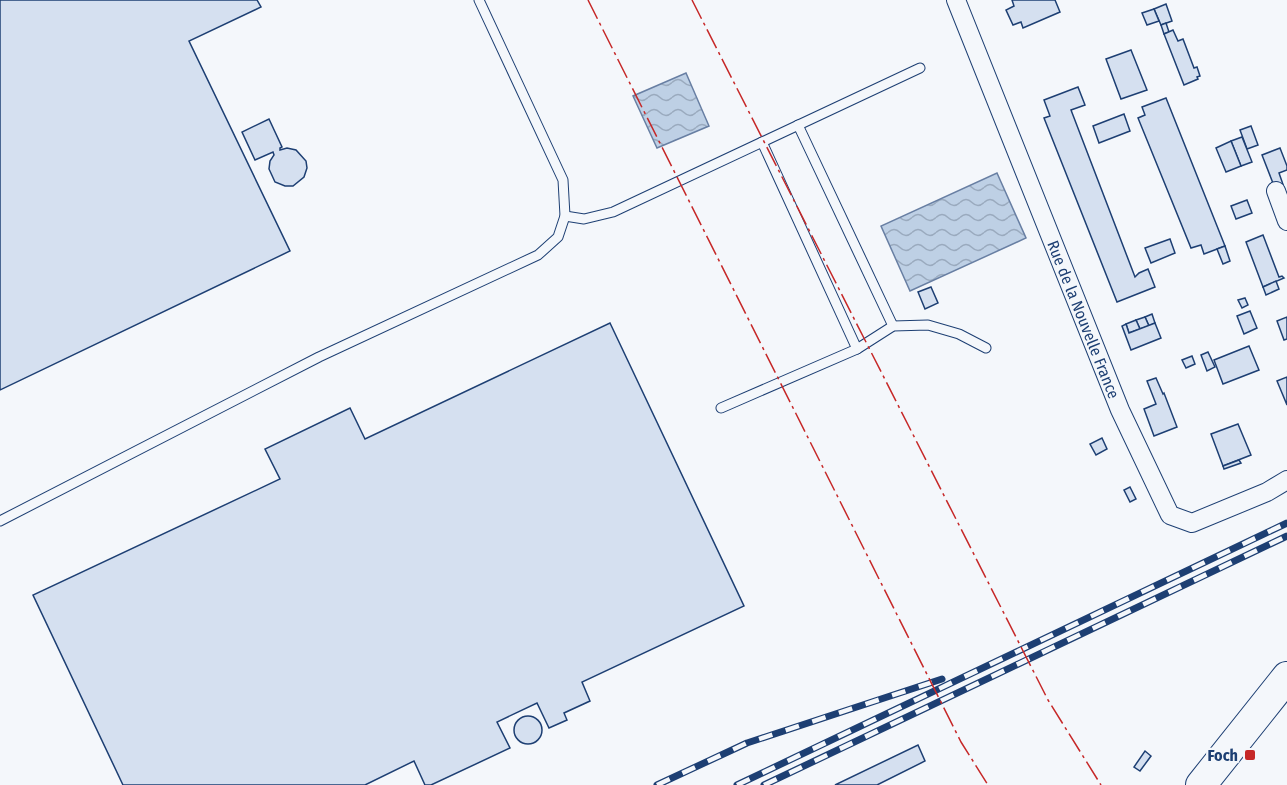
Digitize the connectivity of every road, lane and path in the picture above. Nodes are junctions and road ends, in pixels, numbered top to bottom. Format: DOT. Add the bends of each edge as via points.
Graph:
graph roads {
  1 [pos="479,0"];
  2 [pos="956,0"];
  3 [pos="921,68"];
  4 [pos="798,125"];
  5 [pos="762,142"];
  6 [pos="1276,191"];
  7 [pos="565,216"];
  8 [pos="1287,220"];
  9 [pos="893,326"];
  10 [pos="986,348"];
  11 [pos="857,349"];
  12 [pos="721,408"];
  13 [pos="1287,480"];
  14 [pos="0,520"];
  15 [pos="1287,677"];
  16 [pos="1201,785"];
  1 -- 7 [label="lane" via="563,180"];
  2 -- 13 [label="street, Rue de la Nouvelle France" via="1120,410 1170,515 1192,523"];
  3 -- 4 [label="lane"];
  4 -- 5 [label="lane"];
  4 -- 9 [label="lane"];
  5 -- 7 [label="lane" via="613,212 584,219"];
  5 -- 11 [label="lane"];
  6 -- 8 [label="street"];
  7 -- 14 [label="lane" via="558,237 538,255 319,357"];
  9 -- 10 [label="lane" via="928,325 959,334"];
  9 -- 11 [label="lane"];
  11 -- 12 [label="lane"];
  15 -- 16 [label="main road"];
}
